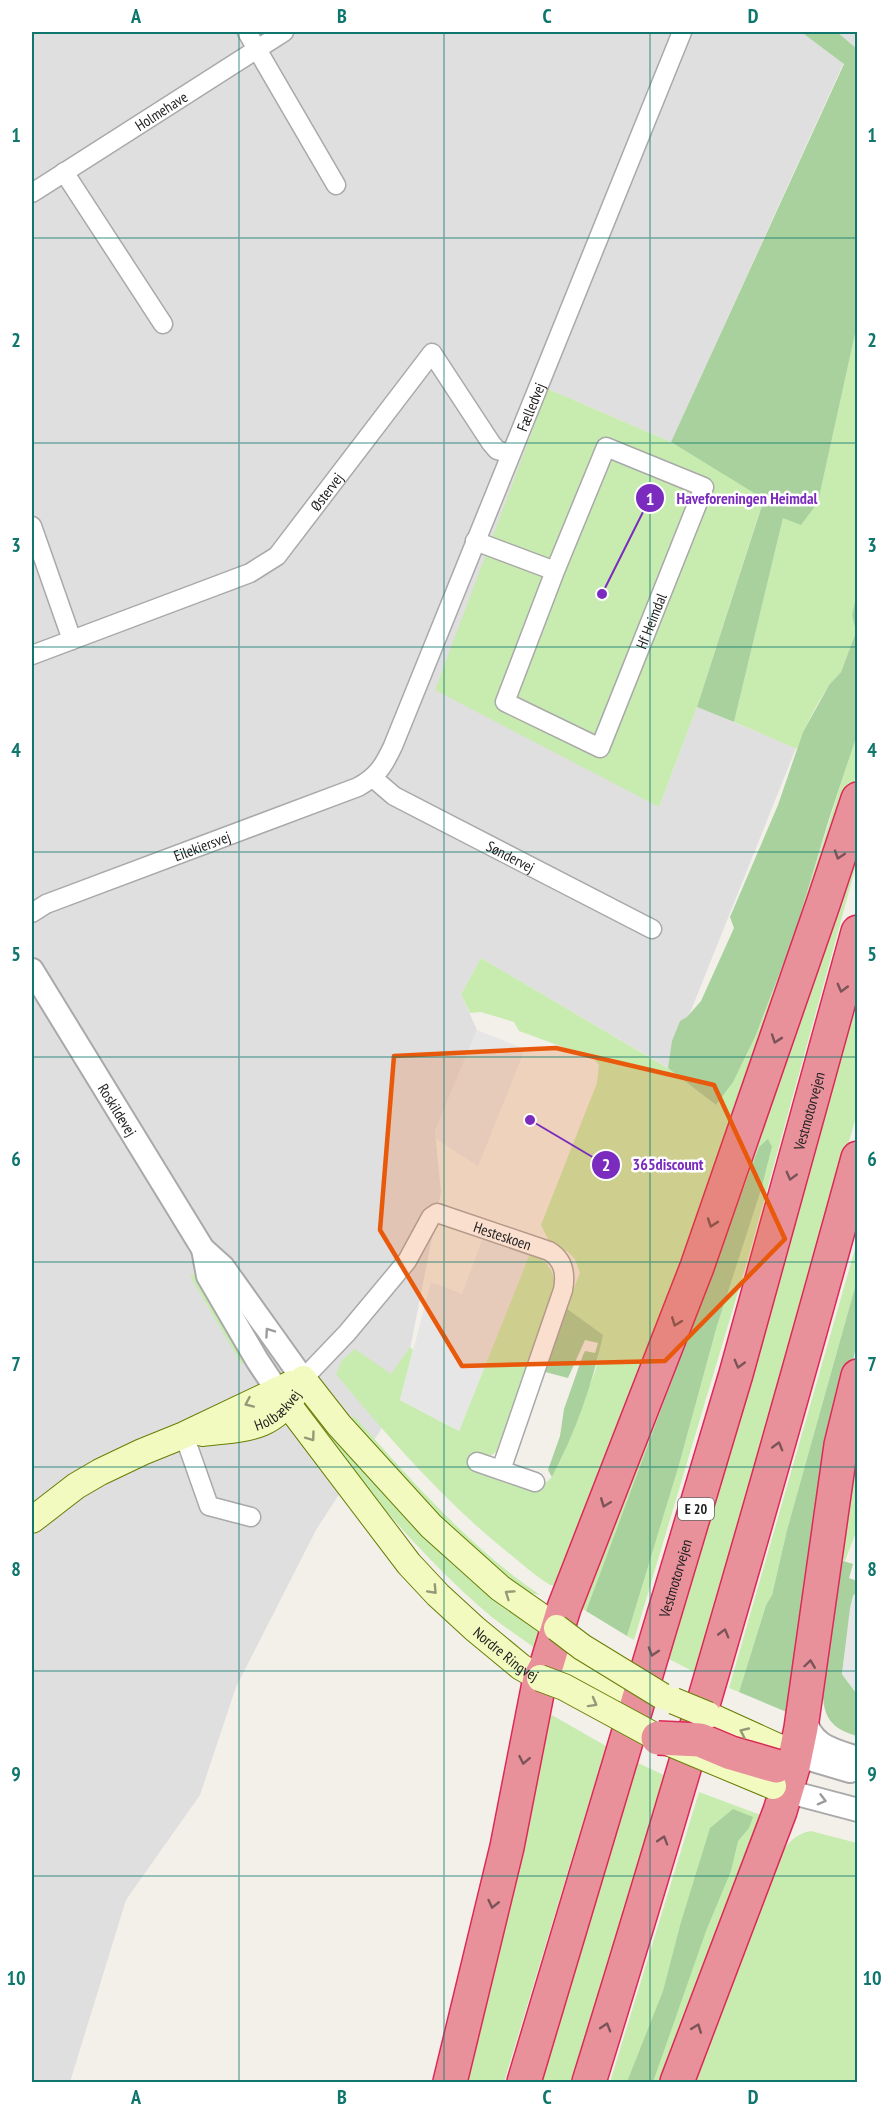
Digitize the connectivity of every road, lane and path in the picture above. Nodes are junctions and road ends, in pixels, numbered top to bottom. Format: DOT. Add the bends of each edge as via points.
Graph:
graph roads {
  1 [pos="247,32"];
  2 [pos="284,32"];
  3 [pos="682,32"];
  4 [pos="257,49"];
  5 [pos="64,172"];
  6 [pos="336,185"];
  7 [pos="32,193"];
  8 [pos="163,324"];
  9 [pos="510,454"];
  10 [pos="32,526"];
  11 [pos="475,541"];
  12 [pos="555,571"];
  13 [pos="72,640"];
  14 [pos="32,655"];
  15 [pos="373,778"];
  16 [pos="858,799"];
  17 [pos="32,914"];
  18 [pos="652,929"];
  19 [pos="858,932"];
  20 [pos="32,970"];
  21 [pos="858,1158"];
  22 [pos="203,1249"];
  23 [pos="858,1376"];
  24 [pos="303,1379"];
  25 [pos="282,1398"];
  26 [pos="184,1436"];
  27 [pos="477,1462"];
  28 [pos="501,1470"];
  29 [pos="535,1482"];
  30 [pos="252,1517"];
  31 [pos="32,1520"];
  32 [pos="557,1628"];
  33 [pos="543,1672"];
  34 [pos="662,1696"];
  35 [pos="803,1715"];
  36 [pos="658,1738"];
  37 [pos="858,1758"];
  38 [pos="784,1769"];
  39 [pos="858,1773"];
  40 [pos="858,1810"];
  41 [pos="450,2082"];
  42 [pos="524,2082"];
  43 [pos="589,2082"];
  44 [pos="677,2082"];
  1 -- 4 [label="street"];
  2 -- 4 [label="street, Holmehave"];
  3 -- 9 [label="street, Fælledvej"];
  4 -- 5 [label="street, Holmehave"];
  4 -- 6 [label="street"];
  5 -- 7 [label="street, Holmehave"];
  5 -- 8 [label="street"];
  9 -- 11 [label="street, Fælledvej"];
  9 -- 13 [label="street, Østervej" via="497,450 432,353 277,556 250,573"];
  10 -- 13 [label="street"];
  11 -- 12 [label="street"];
  11 -- 15 [label="street, Fælledvej" via="393,746"];
  12 -- 12 [label="street, Hf Heimdal" via="505,702 600,748 704,487 606,447"];
  13 -- 14 [label="street, Østervej"];
  15 -- 17 [label="street, Eilekiersvej" via="358,787 46,904"];
  15 -- 18 [label="street, Søndervej" via="394,796"];
  16 -- 32 [label="highway, one-way" via="697,1267"];
  19 -- 42 [label="highway, Vestmotorvejen / E 20, one-way" via="736,1374"];
  20 -- 22 [label="street, Roskildevej"];
  43 -- 21 [label="highway, one-way" via="711,1679"];
  24 -- 22 [label="street, Roskildevej, one-way" via="223,1267"];
  22 -- 25 [label="street, Roskildevej" via="208,1276"];
  35 -- 23 [label="highway, one-way" via="841,1445"];
  24 -- 25 [label="main road, Holbækvej"];
  24 -- 28 [label="street, Hesteskoen" via="407,1261 430,1217 437,1213 549,1251 562,1264 564,1290"];
  32 -- 24 [label="main road, one-way" via="500,1588 431,1527"];
  25 -- 26 [label="main road, Holbækvej" via="271,1419 255,1427"];
  25 -- 33 [label="main road, Nordre Ringvej, one-way" via="409,1564 438,1595 521,1667"];
  26 -- 30 [label="street" via="209,1506"];
  26 -- 31 [label="main road, Holbækvej" via="100,1472"];
  27 -- 28 [label="street"];
  28 -- 29 [label="street"];
  32 -- 33 [label="highway"];
  32 -- 34 [label="main road, bridge"];
  33 -- 34 [label="main road" via="556,1660 567,1662 621,1690"];
  33 -- 36 [label="main road, Nordre Ringvej, one-way, bridge"];
  33 -- 41 [label="highway, one-way" via="507,1847"];
  38 -- 34 [label="main road, one-way, bridge" via="708,1715"];
  35 -- 37 [label="street" via="808,1730 826,1747"];
  35 -- 38 [label="highway"];
  36 -- 38 [label="highway, bridge" via="700,1740"];
  38 -- 39 [label="street"];
  38 -- 40 [label="street, one-way"];
  44 -- 38 [label="highway, one-way" via="780,1811"];
}
